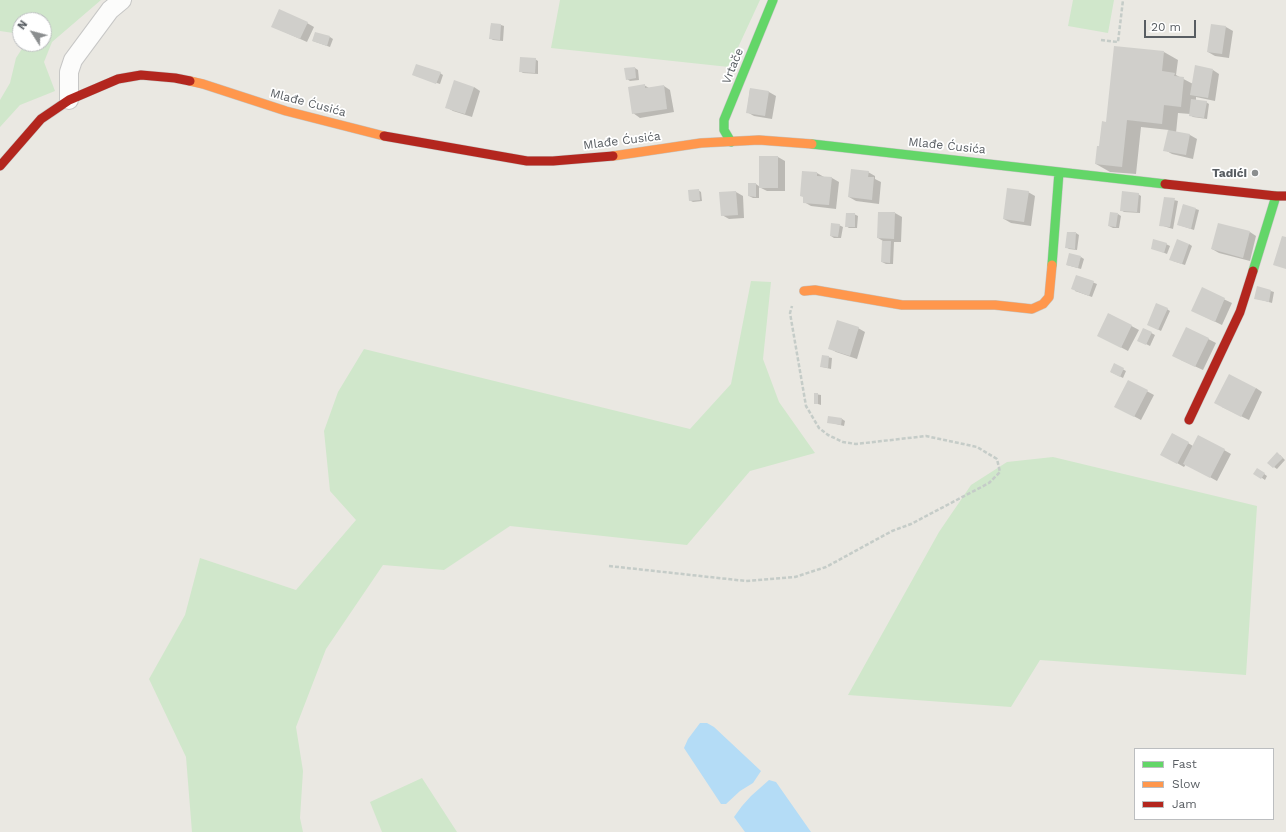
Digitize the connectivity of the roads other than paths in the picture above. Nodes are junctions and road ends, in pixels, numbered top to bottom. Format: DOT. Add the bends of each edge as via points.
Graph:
graph roads {
  1 [pos="122,0"];
  2 [pos="773,0"];
  3 [pos="69,100"];
  4 [pos="731,142"];
  5 [pos="0,166"];
  6 [pos="1059,172"];
  7 [pos="1276,196"];
  8 [pos="1286,196"];
  9 [pos="804,291"];
  10 [pos="1189,420"];
  1 -- 3 [label="street" via="110,10 73,60 69,72"];
  2 -- 4 [label="street, Vrtače" via="724,120 724,130"];
  3 -- 4 [label="street, Mlađe Ćusića" via="118,79 141,75 174,78 203,84 286,111 396,139 528,161 614,156 680,146"];
  3 -- 5 [label="street, Mlađe Ćusića" via="41,119"];
  4 -- 6 [label="street, Mlađe Ćusića" via="785,141"];
  6 -- 7 [label="street, Mlađe Ćusića"];
  6 -- 9 [label="street" via="1048,297 1043,304 1032,309 902,305 815,290"];
  7 -- 8 [label="street, Mlađe Ćusića"];
  7 -- 10 [label="street" via="1240,312"];
}
